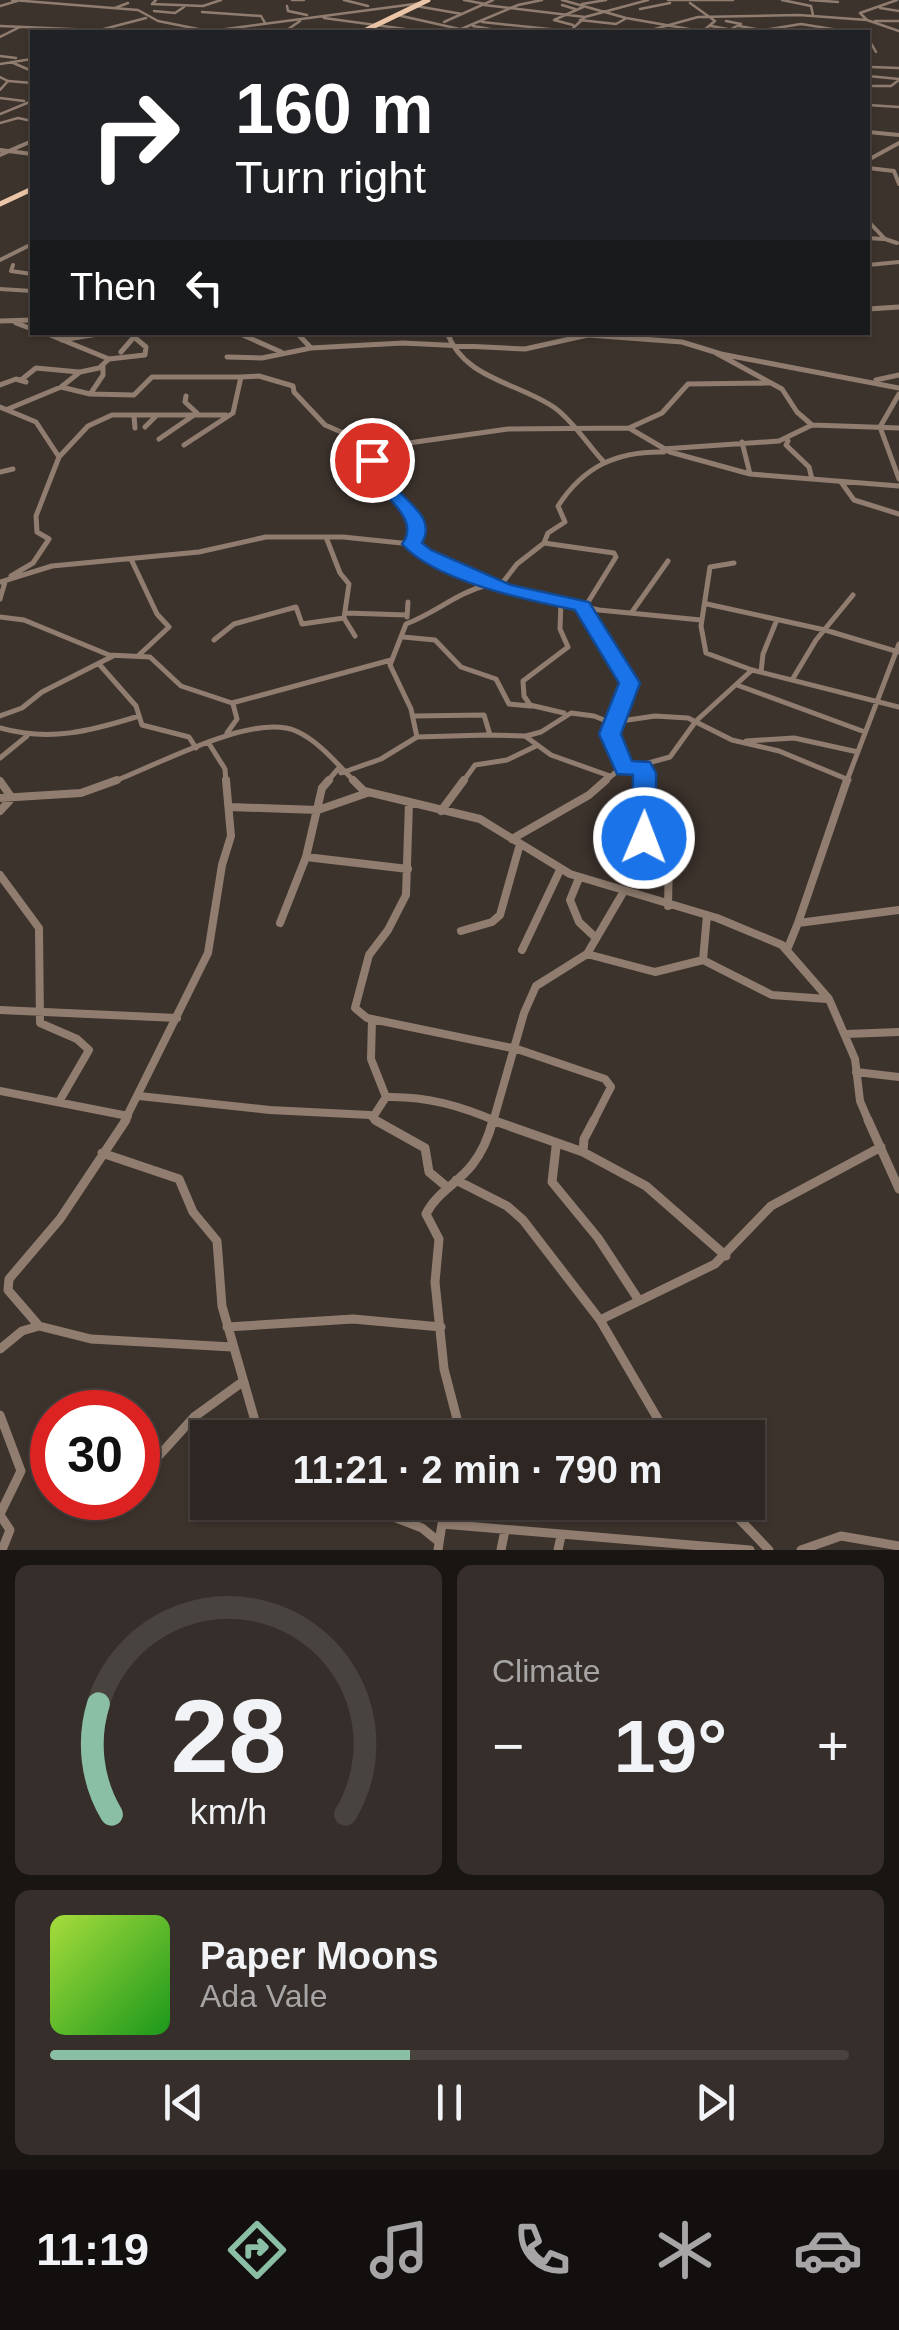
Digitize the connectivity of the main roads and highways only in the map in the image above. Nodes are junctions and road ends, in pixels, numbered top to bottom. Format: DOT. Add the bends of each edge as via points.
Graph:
graph roads {
  1 [pos="422,3"];
  2 [pos="367,30"];
  3 [pos="30,192"];
  4 [pos="0,204"];
  1 -- 2 [label="main road"];
  3 -- 4 [label="main road"];
}
